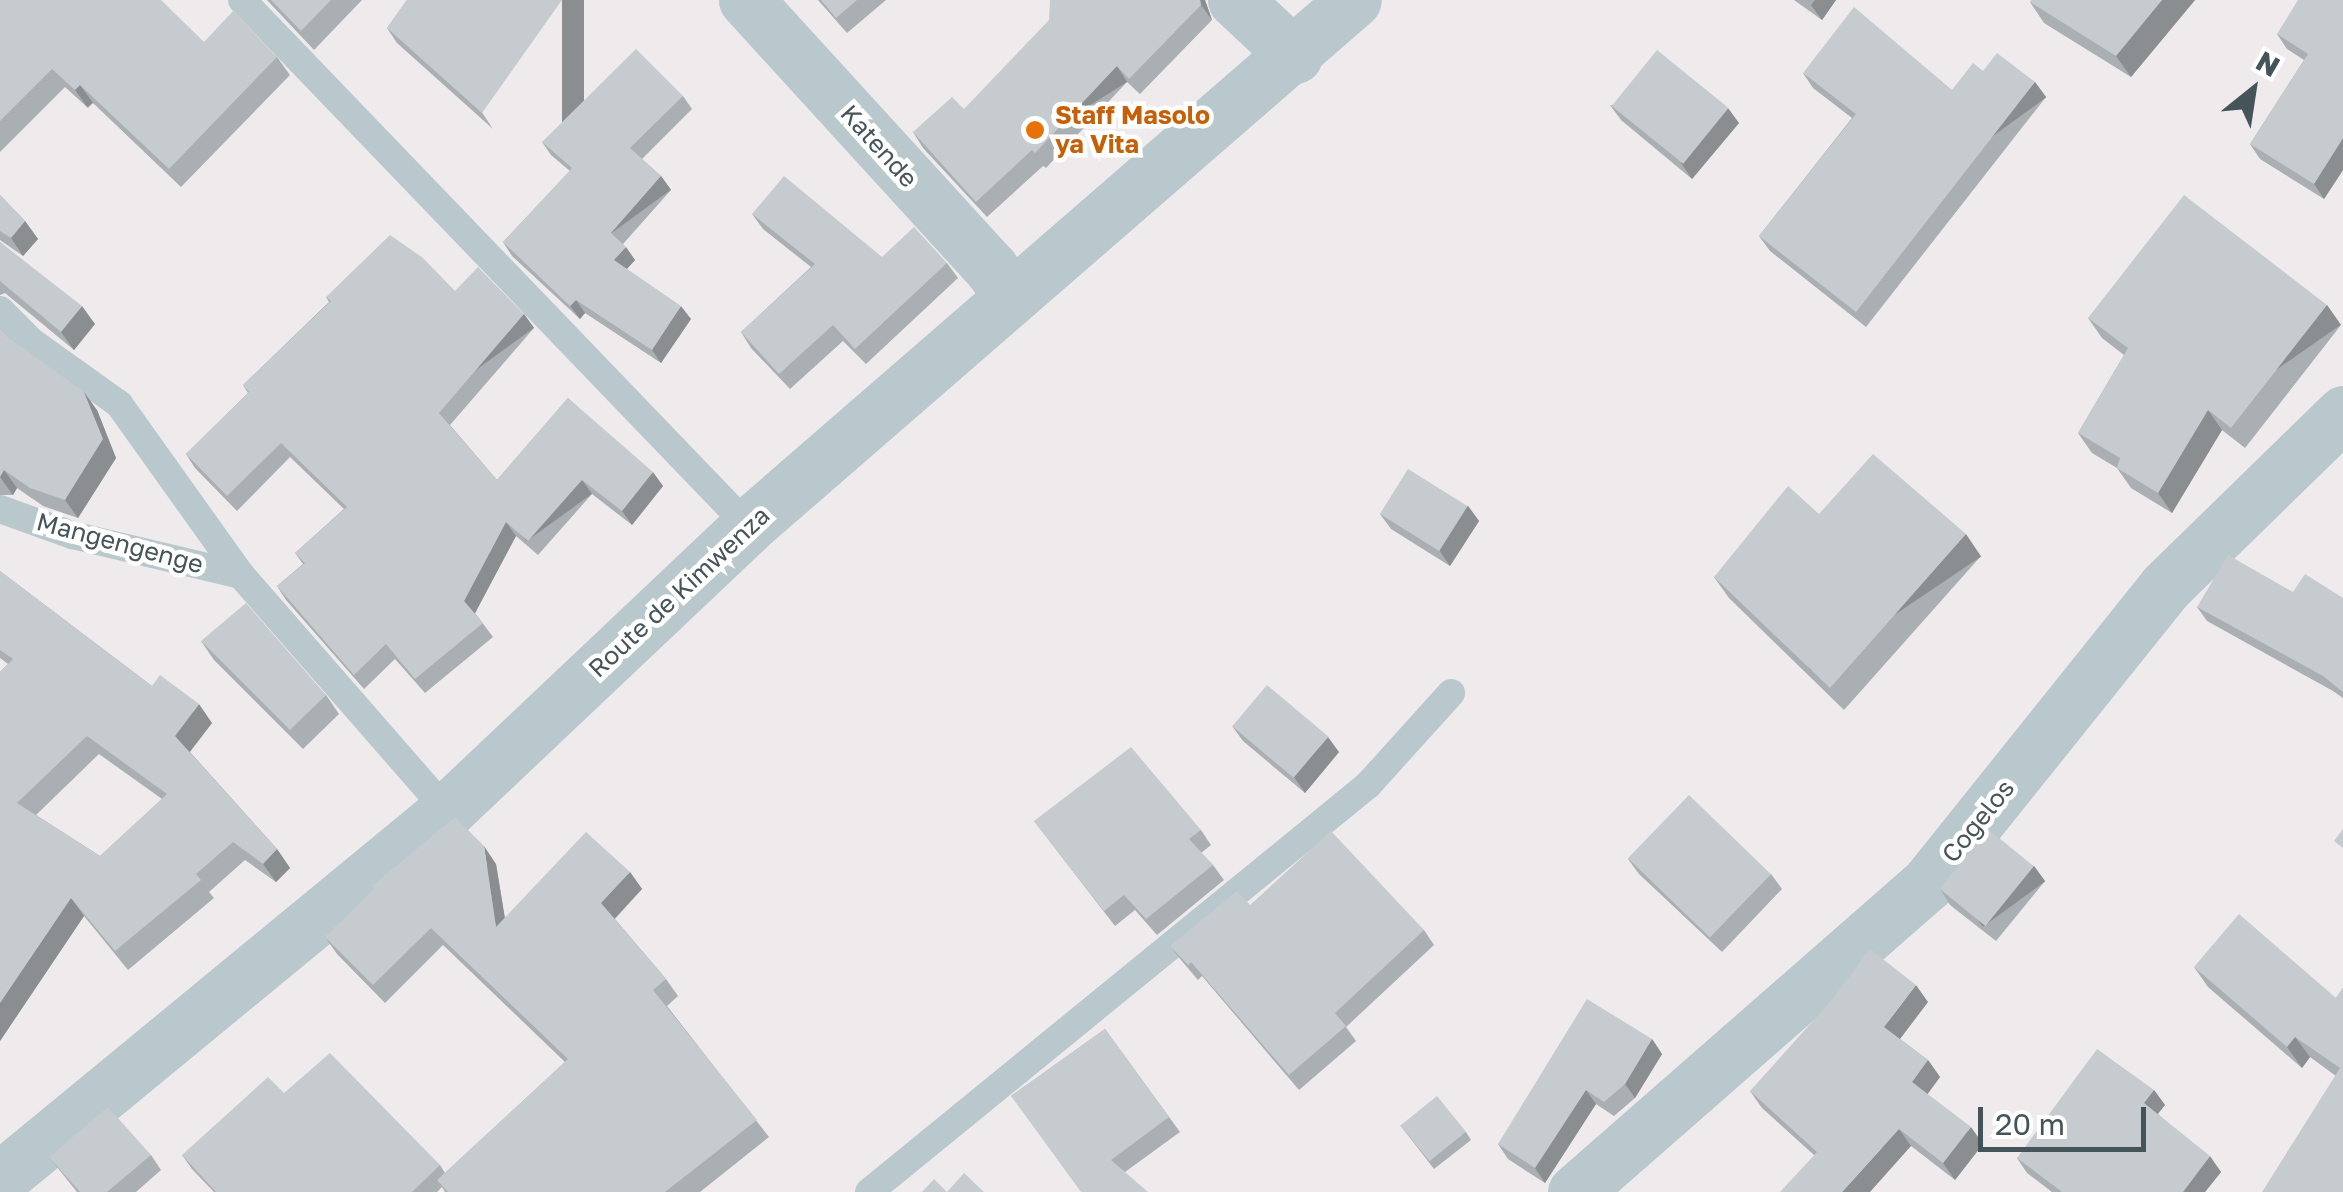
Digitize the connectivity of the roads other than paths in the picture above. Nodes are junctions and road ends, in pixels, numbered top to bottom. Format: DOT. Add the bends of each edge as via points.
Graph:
graph roads {
  1 [pos="242,0"];
  2 [pos="746,0"];
  3 [pos="1236,0"];
  4 [pos="1354,0"];
  5 [pos="1294,56"];
  6 [pos="1010,296"];
  7 [pos="0,310"];
  8 [pos="2343,414"];
  9 [pos="0,508"];
  10 [pos="748,526"];
  11 [pos="240,575"];
  12 [pos="1451,692"];
  13 [pos="446,811"];
  14 [pos="0,1179"];
  15 [pos="869,1192"];
  16 [pos="1575,1192"];
  1 -- 10 [label="lane"];
  2 -- 6 [label="street, Katende"];
  3 -- 5 [label="street"];
  4 -- 5 [label="street, Route de Kimwenza"];
  5 -- 6 [label="street, Route de Kimwenza"];
  6 -- 10 [label="street, Route de Kimwenza"];
  7 -- 11 [label="lane" via="32,342 119,404"];
  8 -- 16 [label="street, Cogelos" via="2165,587 1928,884"];
  9 -- 11 [label="lane, Mangengenge" via="72,534"];
  10 -- 13 [label="street, Route de Kimwenza"];
  11 -- 13 [label="lane"];
  12 -- 15 [label="lane" via="1368,785"];
  13 -- 14 [label="street, Route de Kimwenza"];
}
